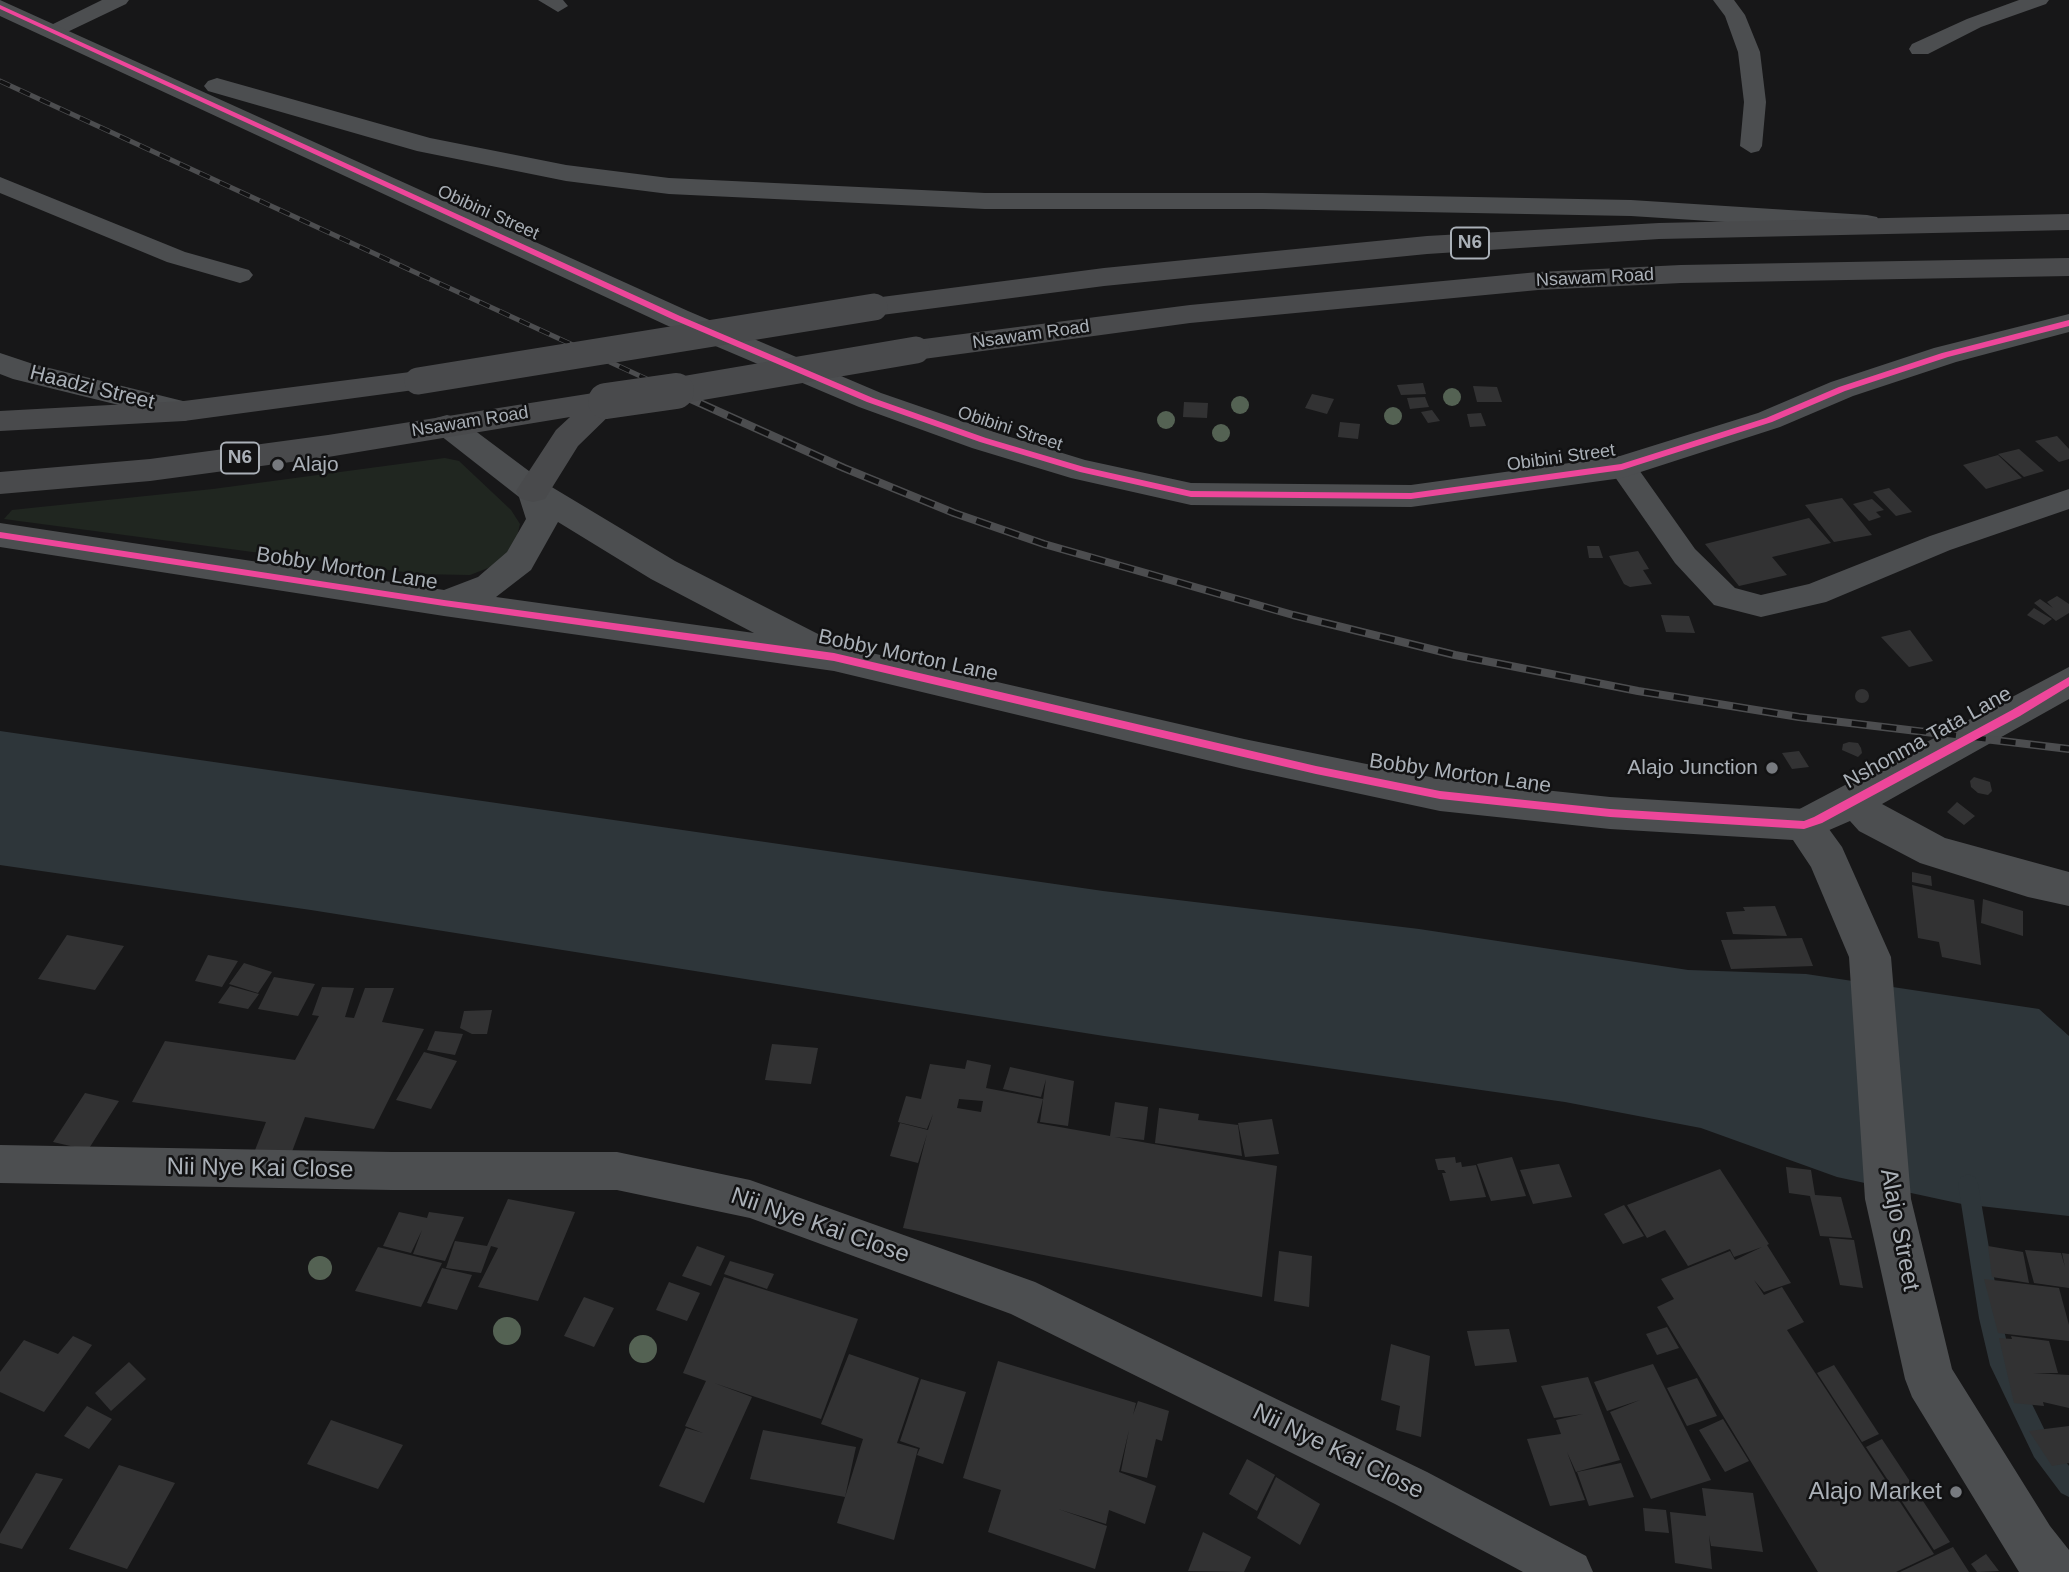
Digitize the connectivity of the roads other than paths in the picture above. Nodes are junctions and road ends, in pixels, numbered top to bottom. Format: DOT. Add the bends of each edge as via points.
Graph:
graph roads {
  1 [pos="119,0"];
  2 [pos="1723,0"];
  3 [pos="2039,0"];
  4 [pos="0,7"];
  5 [pos="67,37"];
  6 [pos="1920,49"];
  7 [pos="1751,146"];
  8 [pos="0,184"];
  9 [pos="2069,222"];
  10 [pos="1893,225"];
  11 [pos="2069,267"];
  12 [pos="240,275"];
  13 [pos="2069,323"];
  14 [pos="0,363"];
  15 [pos="410,383"];
  16 [pos="606,401"];
  17 [pos="184,411"];
  18 [pos="0,421"];
  19 [pos="462,423"];
  20 [pos="1622,467"];
  21 [pos="0,483"];
  22 [pos="533,491"];
  23 [pos="2069,499"];
  24 [pos="0,534"];
  25 [pos="444,603"];
  26 [pos="834,657"];
  27 [pos="2069,681"];
  28 [pos="1854,800"];
  29 [pos="1804,825"];
  30 [pos="2069,889"];
  31 [pos="0,1164"];
  32 [pos="1570,1572"];
  33 [pos="2053,1572"];
  1 -- 5 [label="lane"];
  2 -- 7 [label="lane" via="1735,15 1749,52 1755,102"];
  3 -- 6 [label="lane"];
  4 -- 5 [label="street, Obibini Street"];
  5 -- 10 [label="street" via="232,91 426,145 566,173 669,186 985,201 1631,208"];
  5 -- 20 [label="street, Obibini Street" via="677,318 870,400 1083,470 1191,494 1339,497 1411,496"];
  8 -- 12 [label="lane" via="176,257"];
  9 -- 10 [label="highway, Nsawam Road / N6"];
  10 -- 15 [label="highway, Nsawam Road / N6, bridge" via="1659,231 1427,246 1104,277 874,307"];
  11 -- 16 [label="highway, Nsawam Road / N6, bridge" via="1538,281 1190,314 916,350"];
  13 -- 20 [label="street, Obibini Street" via="1945,355 1769,420"];
  14 -- 17 [label="street, Haadzi Street"];
  15 -- 17 [label="highway, Nsawam Road / N6"];
  15 -- 19 [label="highway"];
  16 -- 19 [label="highway, Nsawam Road / N6"];
  16 -- 22 [label="highway" via="567,438"];
  17 -- 18 [label="highway, Nsawam Road / N6"];
  19 -- 21 [label="highway, Nsawam Road / N6" via="164,468"];
  19 -- 22 [label="street, Bobby Morton Lane"];
  20 -- 23 [label="lane" via="1685,556 1726,597 1761,606 1815,594 1940,543"];
  22 -- 25 [label="street" via="543,519 519,561 490,586"];
  22 -- 26 [label="street, Bobby Morton Lane" via="663,570"];
  24 -- 25 [label="street, Bobby Morton Lane"];
  25 -- 26 [label="street, Bobby Morton Lane"];
  26 -- 29 [label="street, Bobby Morton Lane" via="1244,754 1440,795 1610,813"];
  27 -- 28 [label="street, Nshonma Tata Lane"];
  28 -- 29 [label="street, Nshonma Tata Lane"];
  28 -- 30 [label="street" via="1873,820 1934,851"];
  29 -- 33 [label="street, Alajo Street" via="1828,859 1870,957 1888,1199 1930,1379 2031,1545"];
  31 -- 32 [label="lane, Nii Nye Kai Close" via="617,1171 750,1199 1020,1297 1411,1488"];
}
